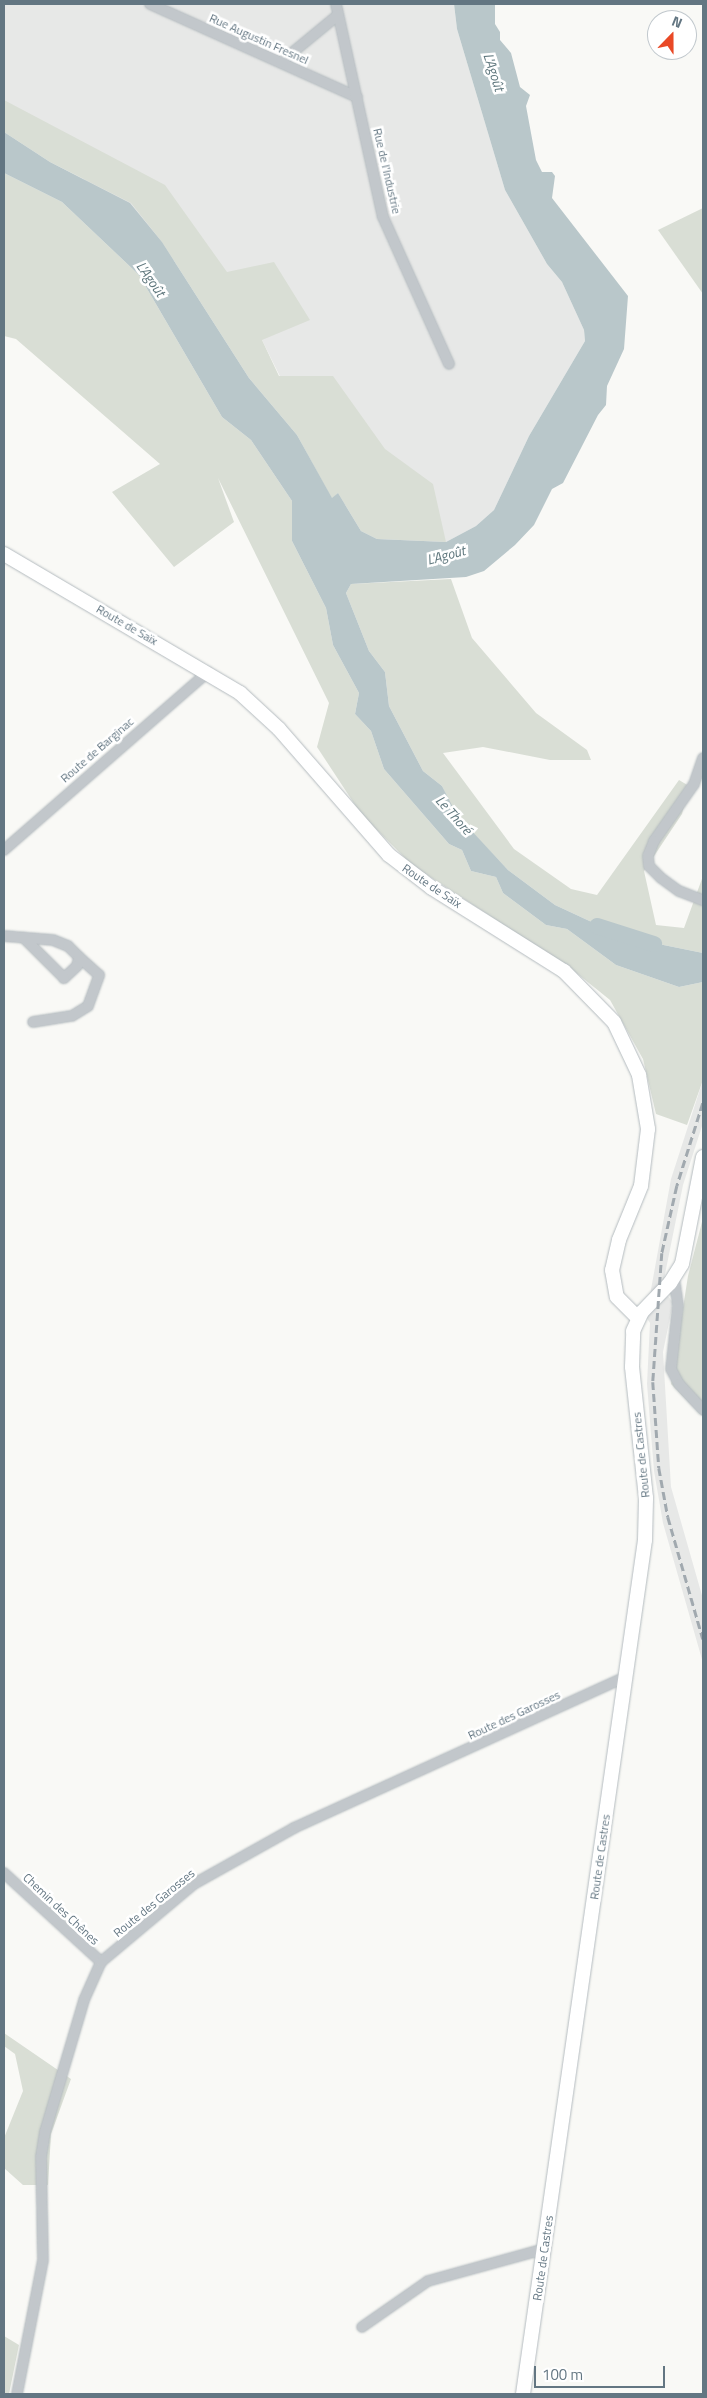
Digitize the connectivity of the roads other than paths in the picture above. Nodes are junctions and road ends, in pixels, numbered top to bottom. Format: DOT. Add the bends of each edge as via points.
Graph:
graph roads {
  1 [pos="150,4"];
  2 [pos="336,4"];
  3 [pos="338,15"];
  4 [pos="281,62"];
  5 [pos="357,97"];
  6 [pos="448,364"];
  7 [pos="4,554"];
  8 [pos="208,672"];
  9 [pos="703,758"];
  10 [pos="4,850"];
  11 [pos="703,900"];
  12 [pos="4,936"];
  13 [pos="24,938"];
  14 [pos="79,957"];
  15 [pos="33,1022"];
  16 [pos="703,1157"];
  17 [pos="674,1277"];
  18 [pos="638,1318"];
  19 [pos="703,1410"];
  20 [pos="626,1678"];
  21 [pos="4,1873"];
  22 [pos="101,1962"];
  23 [pos="544,2249"];
  24 [pos="362,2327"];
  25 [pos="17,2394"];
  26 [pos="523,2394"];
  1 -- 4 [label="street, Rue Augustin Fresnel"];
  2 -- 3 [label="street, Rue de l'Industrie"];
  3 -- 4 [label="street"];
  3 -- 5 [label="street, Rue de l'Industrie"];
  4 -- 5 [label="street, Rue Augustin Fresnel"];
  5 -- 6 [label="street, Rue de l'Industrie" via="383,217"];
  7 -- 8 [label="main road, Route de Saïx"];
  8 -- 10 [label="street, Route de Barginac"];
  8 -- 18 [label="main road, Route de Saïx" via="262,712 389,855 432,888 564,971 614,1022 640,1075 647,1112 648,1144 643,1173 612,1270 617,1297"];
  9 -- 11 [label="street" via="694,784 654,841 648,856 649,866 661,878 680,891"];
  12 -- 13 [label="street"];
  13 -- 14 [label="street" via="53,940 68,946"];
  13 -- 14 [label="street" via="64,978 77,966"];
  14 -- 15 [label="street" via="98,975 88,1006 72,1016"];
  16 -- 17 [label="main road" via="686,1252"];
  17 -- 18 [label="main road"];
  17 -- 19 [label="street" via="678,1305 671,1369 679,1384"];
  18 -- 20 [label="main road, Route de Castres" via="633,1331 631,1359 646,1520"];
  20 -- 22 [label="street, Route des Garosses" via="294,1828 194,1884"];
  20 -- 23 [label="main road, Route de Castres"];
  21 -- 22 [label="street, Chemin des Chênes"];
  22 -- 25 [label="street, Route des Garosses" via="84,2000 45,2132 41,2157 43,2260"];
  23 -- 24 [label="street" via="428,2281"];
  23 -- 26 [label="main road, Route de Castres"];
}
